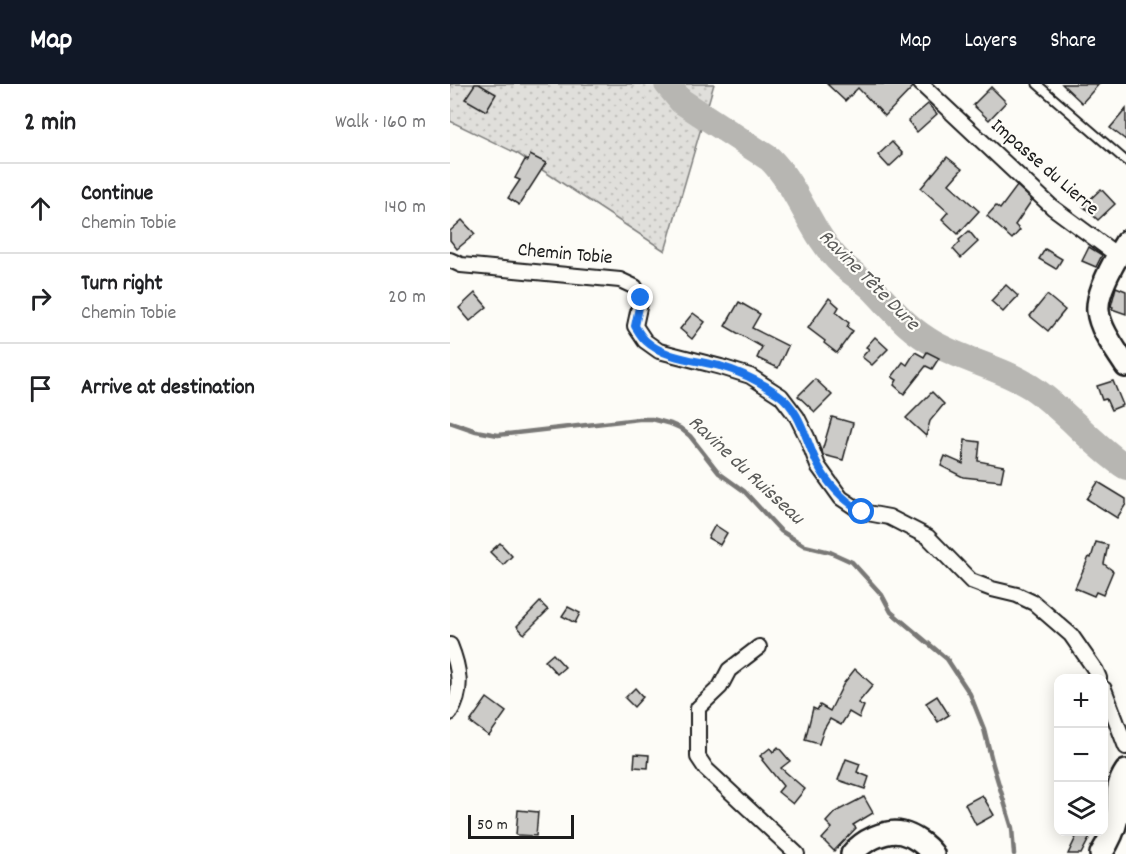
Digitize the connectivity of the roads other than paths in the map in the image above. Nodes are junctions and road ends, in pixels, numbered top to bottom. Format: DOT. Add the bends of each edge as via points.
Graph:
graph roads {
  1 [pos="921,84"];
  2 [pos="1037,84"];
  3 [pos="1126,161"];
  4 [pos="1122,248"];
  5 [pos="450,260"];
  6 [pos="1126,366"];
  7 [pos="450,645"];
  8 [pos="759,647"];
  9 [pos="1097,674"];
  10 [pos="1108,700"];
  11 [pos="450,713"];
  12 [pos="1126,747"];
  13 [pos="1126,771"];
  14 [pos="797,854"];
  15 [pos="852,854"];
  16 [pos="933,854"];
  17 [pos="1101,854"];
  1 -- 4 [label="street, Impasse du Lierre" via="1052,207"];
  2 -- 3 [label="lane"];
  4 -- 6 [label="main road" via="1103,288 1098,310"];
  5 -- 9 [label="street, Chemin Tobie" via="461,266 620,280 635,287 641,298 635,326 645,341 659,351 750,376 780,396 797,417 818,466 841,498 862,512 889,517 928,537 971,581 1034,603 1071,635"];
  7 -- 11 [label="street" via="459,667 459,688"];
  8 -- 14 [label="street" via="729,670 720,687 698,708 698,757"];
  10 -- 12 [label="street"];
  13 -- 17 [label="main road" via="1118,782 1117,818 1111,839"];
  15 -- 16 [label="main road" via="881,834 902,832 925,844"];
}
